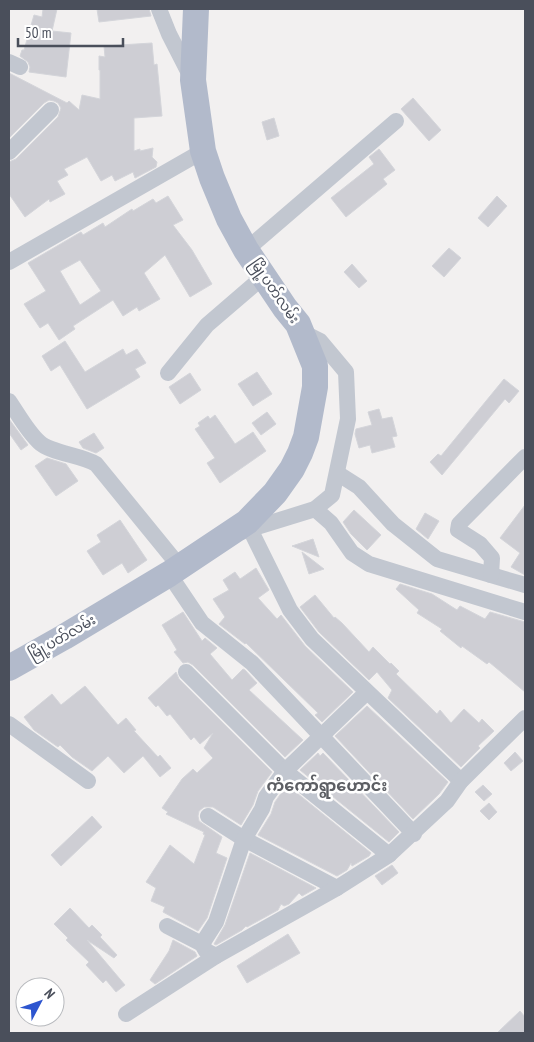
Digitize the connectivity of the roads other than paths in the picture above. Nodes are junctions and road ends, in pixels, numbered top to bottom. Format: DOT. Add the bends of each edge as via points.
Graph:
graph roads {
  1 [pos="159,9"];
  2 [pos="196,9"];
  3 [pos="193,80"];
  4 [pos="51,110"];
  5 [pos="396,122"];
  6 [pos="204,151"];
  7 [pos="9,152"];
  8 [pos="246,250"];
  9 [pos="9,262"];
  10 [pos="264,276"];
  11 [pos="302,332"];
  12 [pos="168,373"];
  13 [pos="9,401"];
  14 [pos="525,456"];
  15 [pos="337,473"];
  16 [pos="315,509"];
  17 [pos="250,529"];
  18 [pos="224,537"];
  19 [pos="175,571"];
  20 [pos="491,575"];
  21 [pos="525,585"];
  22 [pos="525,612"];
  23 [pos="11,661"];
  24 [pos="186,672"];
  25 [pos="367,692"];
  26 [pos="525,718"];
  27 [pos="9,724"];
  28 [pos="321,737"];
  29 [pos="285,770"];
  30 [pos="88,780"];
  31 [pos="462,781"];
  32 [pos="208,816"];
  33 [pos="414,834"];
  34 [pos="244,839"];
  35 [pos="389,855"];
  36 [pos="337,888"];
  37 [pos="167,926"];
  38 [pos="202,944"];
  39 [pos="216,956"];
  40 [pos="126,1014"];
  1 -- 3 [label="street"];
  2 -- 3 [label="main road, မြို့ပတ်လမ်း"];
  3 -- 6 [label="main road, မြို့ပတ်လမ်း"];
  4 -- 7 [label="street"];
  5 -- 8 [label="street"];
  6 -- 8 [label="main road, မြို့ပတ်လမ်း" via="228,219"];
  6 -- 9 [label="street"];
  8 -- 10 [label="main road, မြို့ပတ်လမ်း"];
  10 -- 11 [label="main road, မြို့ပတ်လမ်း"];
  10 -- 12 [label="street" via="207,325"];
  11 -- 15 [label="street" via="320,341 346,372 348,419"];
  11 -- 18 [label="main road, မြို့ပတ်လမ်း" via="315,366 315,386 300,454 276,493 247,522"];
  13 -- 19 [label="street" via="40,443 96,464"];
  14 -- 20 [label="street" via="458,524 458,530 480,544 492,558"];
  15 -- 16 [label="street" via="332,494"];
  15 -- 20 [label="street" via="359,487 393,524 437,560"];
  16 -- 17 [label="street"];
  16 -- 22 [label="street" via="331,523 352,554 370,564"];
  17 -- 18 [label="street"];
  17 -- 25 [label="street" via="290,610 312,639"];
  18 -- 19 [label="main road, မြို့ပတ်လမ်း"];
  19 -- 23 [label="main road, မြို့ပတ်လမ်း" via="64,637"];
  19 -- 28 [label="street" via="202,623 252,663"];
  20 -- 21 [label="street"];
  24 -- 29 [label="street"];
  25 -- 28 [label="street"];
  25 -- 31 [label="street"];
  26 -- 31 [label="street"];
  27 -- 30 [label="street"];
  28 -- 29 [label="street"];
  28 -- 33 [label="street"];
  29 -- 34 [label="street" via="266,797"];
  29 -- 35 [label="street"];
  31 -- 33 [label="street"];
  32 -- 34 [label="street"];
  33 -- 35 [label="street"];
  34 -- 36 [label="street"];
  34 -- 38 [label="street" via="216,922"];
  35 -- 36 [label="street"];
  36 -- 39 [label="street"];
  37 -- 38 [label="street"];
  38 -- 39 [label="street" via="206,951"];
  39 -- 40 [label="street"];
}
